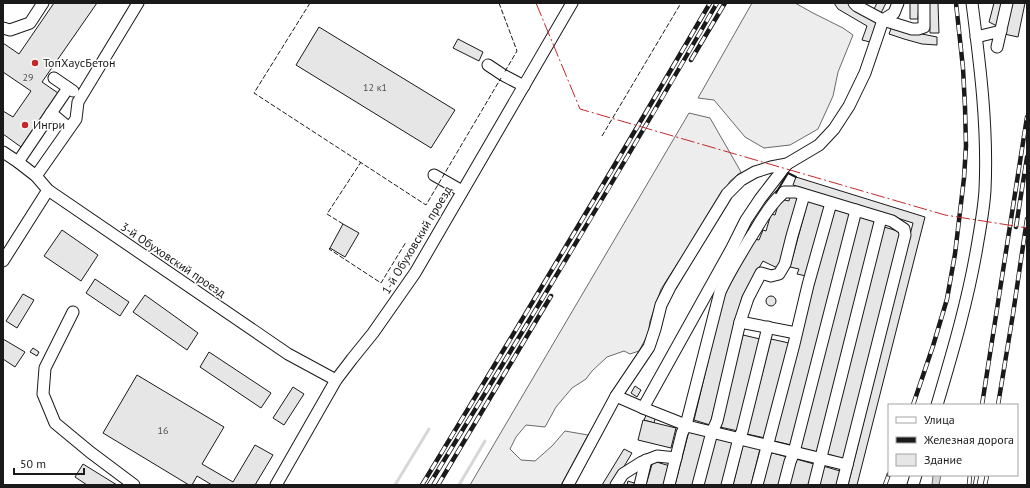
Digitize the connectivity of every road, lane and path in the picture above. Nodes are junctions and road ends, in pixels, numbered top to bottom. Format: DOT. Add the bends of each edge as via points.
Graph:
graph roads {
  1 [pos="43,3"];
  2 [pos="138,3"];
  3 [pos="572,3"];
  4 [pos="854,3"];
  5 [pos="898,3"];
  6 [pos="924,3"];
  7 [pos="972,3"];
  8 [pos="1007,3"];
  9 [pos="869,7"];
  10 [pos="883,20"];
  11 [pos="3,28"];
  12 [pos="1001,30"];
  13 [pos="976,36"];
  14 [pos="997,47"];
  15 [pos="488,66"];
  16 [pos="54,78"];
  17 [pos="524,86"];
  18 [pos="68,88"];
  19 [pos="81,96"];
  20 [pos="51,113"];
  21 [pos="69,128"];
  22 [pos="3,152"];
  23 [pos="18,162"];
  24 [pos="787,164"];
  25 [pos="434,175"];
  26 [pos="36,176"];
  27 [pos="48,190"];
  28 [pos="462,191"];
  29 [pos="804,194"];
  30 [pos="831,203"];
  31 [pos="856,210"];
  32 [pos="881,218"];
  33 [pos="3,261"];
  34 [pos="73,312"];
  35 [pos="740,322"];
  36 [pos="768,327"];
  37 [pos="796,333"];
  38 [pos="336,380"];
  39 [pos="616,396"];
  40 [pos="937,404"];
  41 [pos="643,408"];
  42 [pos="686,425"];
  43 [pos="712,432"];
  44 [pos="739,438"];
  45 [pos="768,445"];
  46 [pos="794,452"];
  47 [pos="676,458"];
  48 [pos="820,459"];
  49 [pos="646,460"];
  50 [pos="847,465"];
  51 [pos="134,485"];
  52 [pos="276,485"];
  53 [pos="568,485"];
  54 [pos="616,485"];
  55 [pos="640,485"];
  56 [pos="669,485"];
  57 [pos="698,485"];
  58 [pos="727,485"];
  59 [pos="758,485"];
  60 [pos="784,485"];
  61 [pos="814,485"];
  62 [pos="842,485"];
  1 -- 11 [label="street" via="30,23 10,30"];
  2 -- 19 [label="street"];
  3 -- 17 [label="street, 1-й Обуховский проезд"];
  4 -- 9 [label="street"];
  5 -- 10 [label="street" via="894,14"];
  6 -- 10 [label="street" via="924,26 918,29"];
  7 -- 13 [label="street"];
  8 -- 12 [label="street"];
  9 -- 10 [label="street"];
  10 -- 24 [label="street" via="865,73 834,130 819,145"];
  12 -- 13 [label="street"];
  12 -- 14 [label="street"];
  13 -- 40 [label="street" via="985,133 985,191 976,256 967,297"];
  15 -- 17 [label="street"];
  16 -- 18 [label="street"];
  17 -- 28 [label="street, 1-й Обуховский проезд"];
  18 -- 19 [label="street"];
  18 -- 20 [label="street"];
  19 -- 21 [label="street" via="76,119"];
  20 -- 21 [label="street"];
  20 -- 23 [label="street"];
  21 -- 26 [label="street"];
  22 -- 23 [label="street, 3-й Обуховский проезд"];
  23 -- 26 [label="street, 3-й Обуховский проезд"];
  24 -- 39 [label="street" via="754,172 741,180 727,194 670,287 661,305 649,347"];
  24 -- 41 [label="street" via="746,220"];
  25 -- 28 [label="street"];
  26 -- 27 [label="street, 3-й Обуховский проезд"];
  27 -- 33 [label="street"];
  27 -- 38 [label="street, 3-й Обуховский проезд" via="288,354"];
  28 -- 38 [label="street, 1-й Обуховский проезд" via="415,273"];
  29 -- 30 [label="street"];
  29 -- 35 [label="street" via="785,264 780,274 771,276 761,273 748,298"];
  29 -- 42 [label="street" via="784,192 776,199 726,278 720,292"];
  30 -- 31 [label="street"];
  30 -- 37 [label="street"];
  31 -- 32 [label="street"];
  31 -- 46 [label="street"];
  32 -- 48 [label="street"];
  32 -- 50 [label="street" via="892,221 904,229 905,235"];
  34 -- 51 [label="street" via="45,368 43,394 55,423"];
  35 -- 36 [label="street"];
  35 -- 43 [label="street"];
  36 -- 37 [label="street"];
  36 -- 44 [label="street"];
  37 -- 45 [label="street"];
  38 -- 52 [label="street, 1-й Обуховский проезд"];
  39 -- 41 [label="street"];
  39 -- 53 [label="street"];
  41 -- 42 [label="street"];
  42 -- 43 [label="street"];
  42 -- 47 [label="street"];
  43 -- 44 [label="street"];
  43 -- 57 [label="street"];
  44 -- 45 [label="street"];
  44 -- 58 [label="street"];
  45 -- 46 [label="street"];
  45 -- 59 [label="street"];
  46 -- 48 [label="street"];
  46 -- 60 [label="street"];
  47 -- 49 [label="street" via="657,456"];
  47 -- 56 [label="street"];
  48 -- 50 [label="street"];
  48 -- 61 [label="street"];
  49 -- 54 [label="street" via="623,474"];
  49 -- 55 [label="street"];
  50 -- 62 [label="street"];
}
